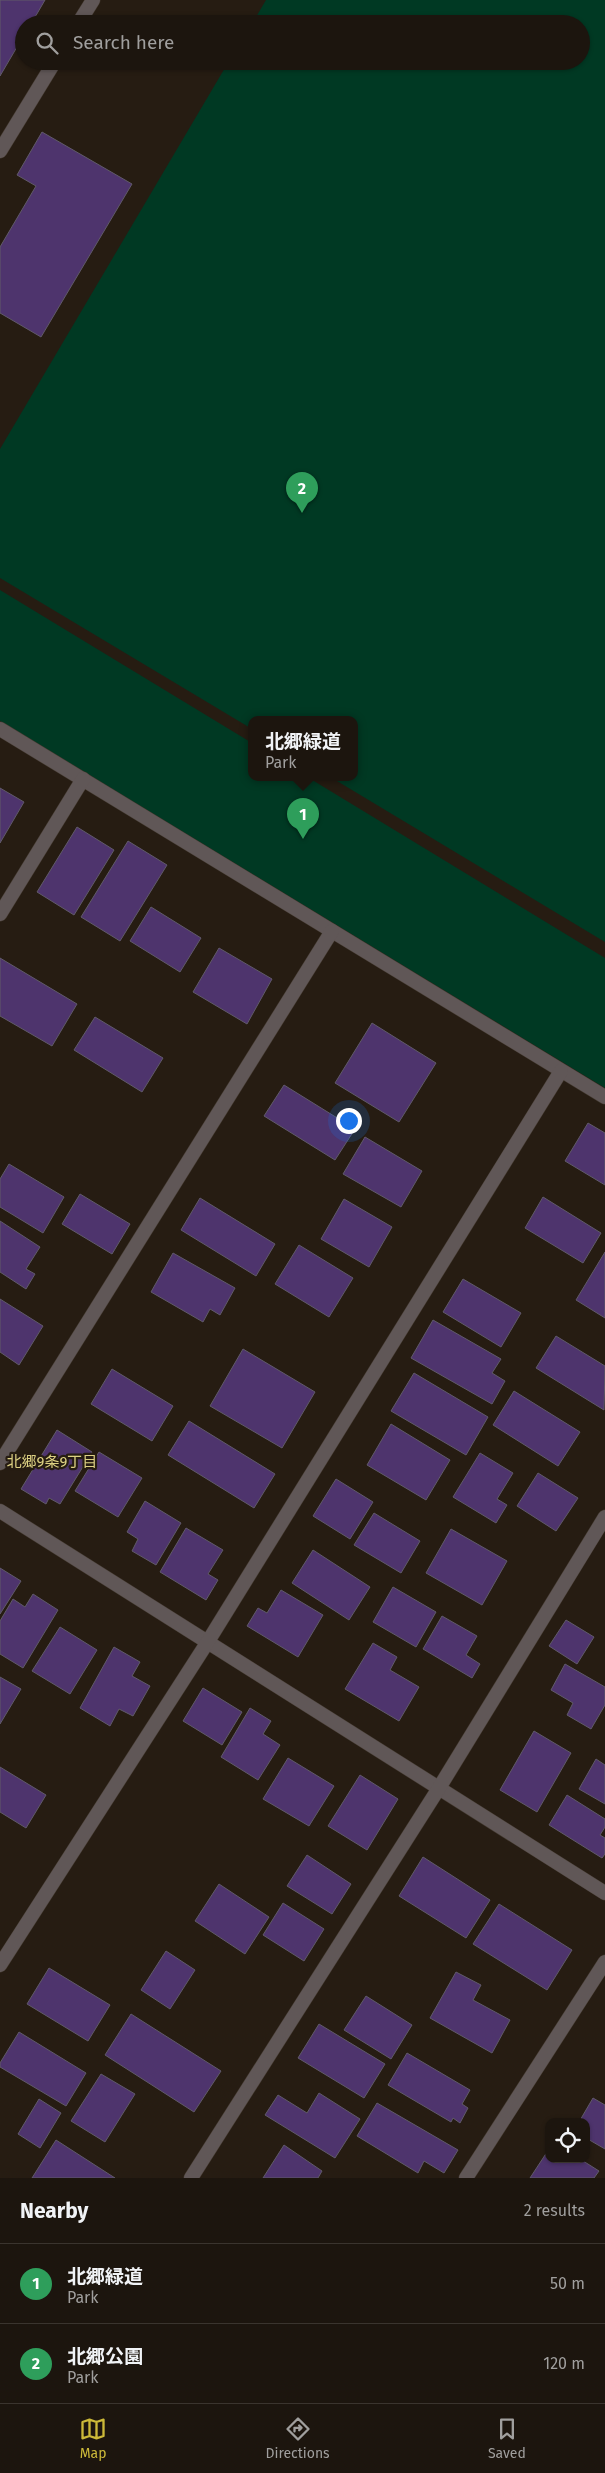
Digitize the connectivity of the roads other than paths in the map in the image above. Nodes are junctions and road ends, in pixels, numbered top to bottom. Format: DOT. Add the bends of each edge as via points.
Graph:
graph roads {
  1 [pos="93,0"];
  2 [pos="84,15"];
  3 [pos="50,70"];
  4 [pos="0,151"];
  5 [pos="0,729"];
  6 [pos="83,779"];
  7 [pos="0,914"];
  8 [pos="332,931"];
  9 [pos="561,1070"];
  10 [pos="605,1097"];
  11 [pos="0,1463"];
  12 [pos="0,1511"];
  13 [pos="605,1517"];
  14 [pos="207,1643"];
  15 [pos="439,1788"];
  16 [pos="605,1893"];
  17 [pos="605,1962"];
  18 [pos="0,1965"];
  19 [pos="191,2178"];
  20 [pos="466,2178"];
  1 -- 2 [label="street"];
  3 -- 4 [label="street"];
  5 -- 6 [label="street"];
  6 -- 7 [label="street"];
  6 -- 8 [label="street"];
  8 -- 9 [label="street"];
  8 -- 11 [label="street"];
  9 -- 10 [label="street"];
  9 -- 14 [label="street"];
  12 -- 14 [label="street"];
  13 -- 15 [label="street"];
  14 -- 15 [label="street"];
  14 -- 18 [label="street"];
  15 -- 16 [label="street"];
  15 -- 19 [label="street"];
  17 -- 20 [label="street"];
}
